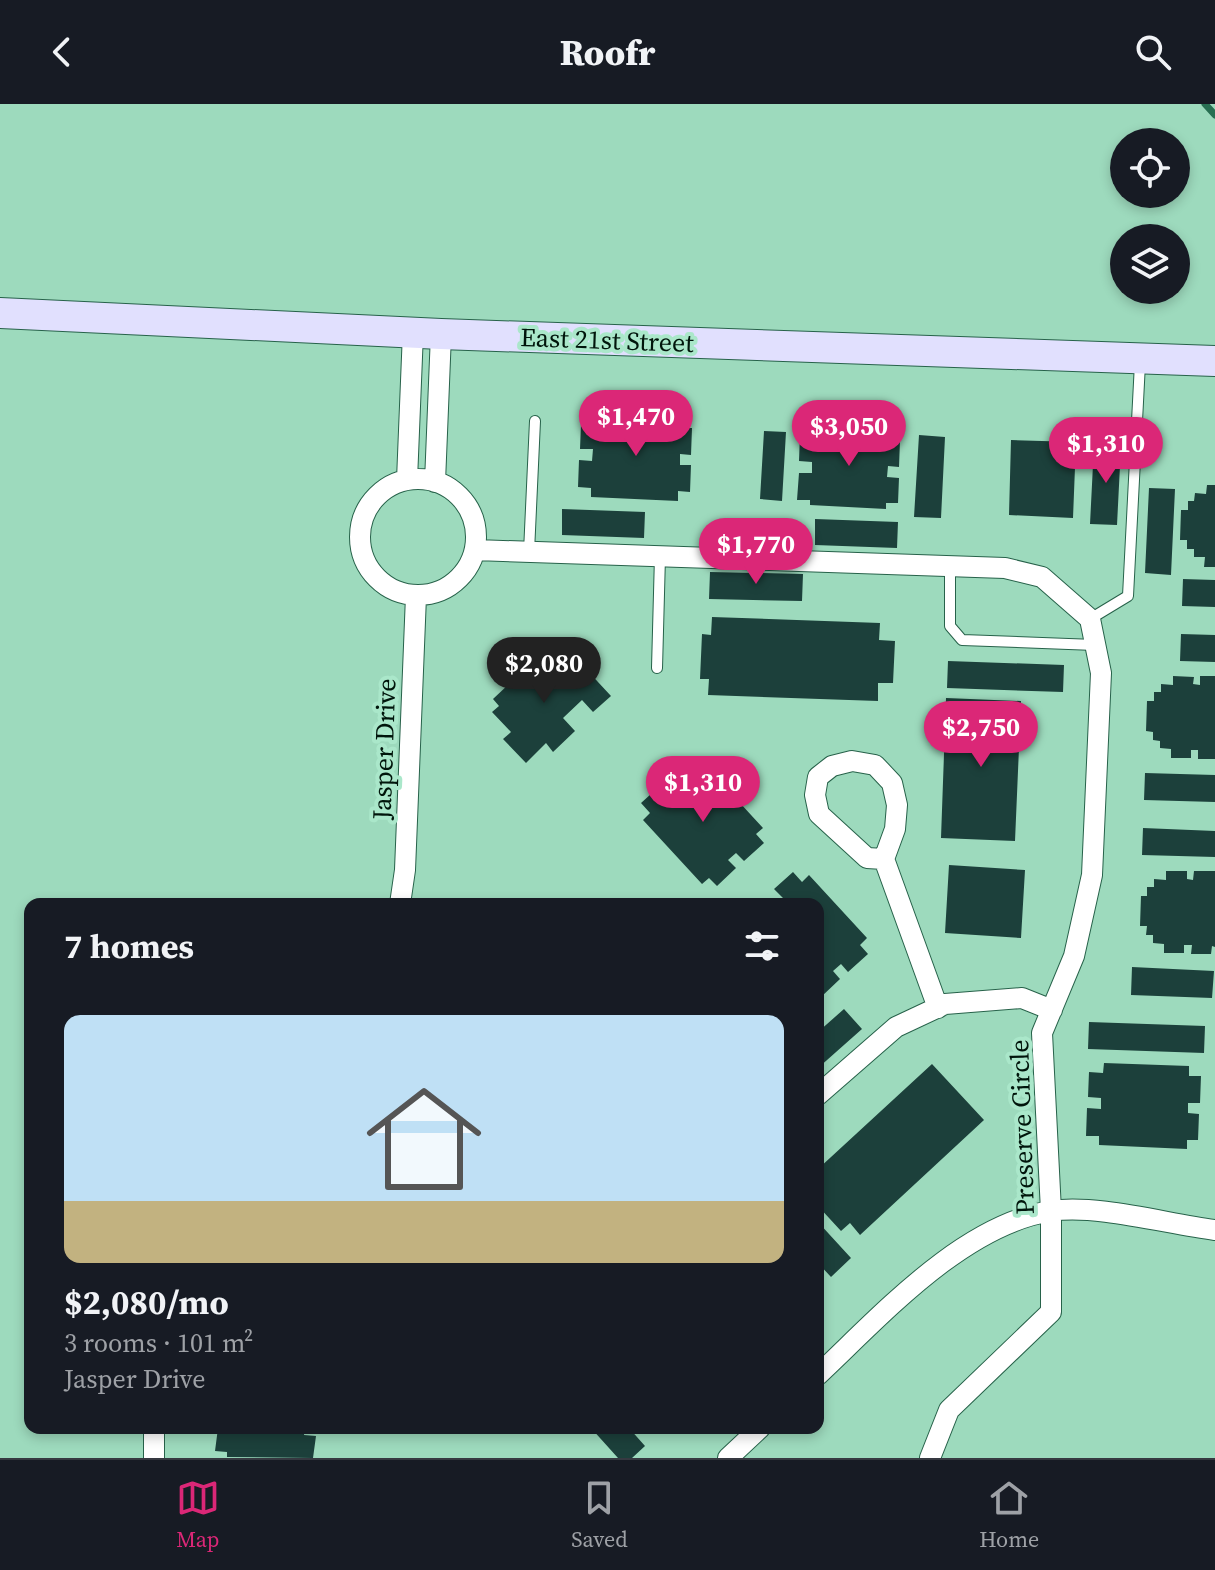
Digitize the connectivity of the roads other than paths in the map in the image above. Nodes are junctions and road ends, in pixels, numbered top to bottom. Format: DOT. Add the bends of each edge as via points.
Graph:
graph roads {
  1 [pos="0,313"];
  2 [pos="427,333"];
  3 [pos="1140,358"];
  4 [pos="1215,361"];
  5 [pos="535,421"];
  6 [pos="407,480"];
  7 [pos="435,482"];
  8 [pos="475,550"];
  9 [pos="529,552"];
  10 [pos="660,556"];
  11 [pos="950,566"];
  12 [pos="416,596"];
  13 [pos="1090,619"];
  14 [pos="1095,645"];
  15 [pos="657,668"];
  16 [pos="884,859"];
  17 [pos="401,898"];
  18 [pos="938,1008"];
  19 [pos="1052,1010"];
  20 [pos="824,1090"];
  21 [pos="1051,1211"];
  22 [pos="1215,1230"];
  23 [pos="824,1370"];
  24 [pos="154,1434"];
  25 [pos="754,1434"];
  26 [pos="154,1458"];
  27 [pos="728,1458"];
  28 [pos="930,1458"];
  1 -- 2 [label="street, East 21st Street"];
  2 -- 3 [label="street, East 21st Street"];
  2 -- 6 [label="street"];
  2 -- 7 [label="street"];
  3 -- 4 [label="street, East 21st Street"];
  3 -- 13 [label="lane" via="1128,596"];
  5 -- 9 [label="lane"];
  6 -- 7 [label="street"];
  6 -- 12 [label="street" via="374,498 359,533 368,569 381,583"];
  7 -- 8 [label="street" via="451,489 473,516"];
  8 -- 9 [label="street"];
  8 -- 12 [label="street" via="468,569 454,584"];
  9 -- 10 [label="street"];
  10 -- 11 [label="street"];
  10 -- 15 [label="lane"];
  11 -- 13 [label="street" via="1005,568 1042,577"];
  11 -- 14 [label="lane" via="950,626 962,640"];
  12 -- 17 [label="street, Jasper Drive"];
  13 -- 14 [label="street, Preserve Circle"];
  14 -- 19 [label="street, Preserve Circle" via="1101,673 1092,875 1074,956"];
  16 -- 16 [label="street" via="895,829 892,783 875,765 852,761 832,766 818,777 819,814 867,858"];
  16 -- 18 [label="street"];
  18 -- 19 [label="street" via="1022,998"];
  18 -- 20 [label="street" via="896,1027"];
  19 -- 21 [label="street, Preserve Circle" via="1042,1033"];
  21 -- 22 [label="street" via="1107,1212"];
  21 -- 23 [label="street" via="975,1238"];
  21 -- 28 [label="street, Preserve Circle" via="1051,1312 949,1410"];
  24 -- 26 [label="street"];
  25 -- 27 [label="street"];
}
